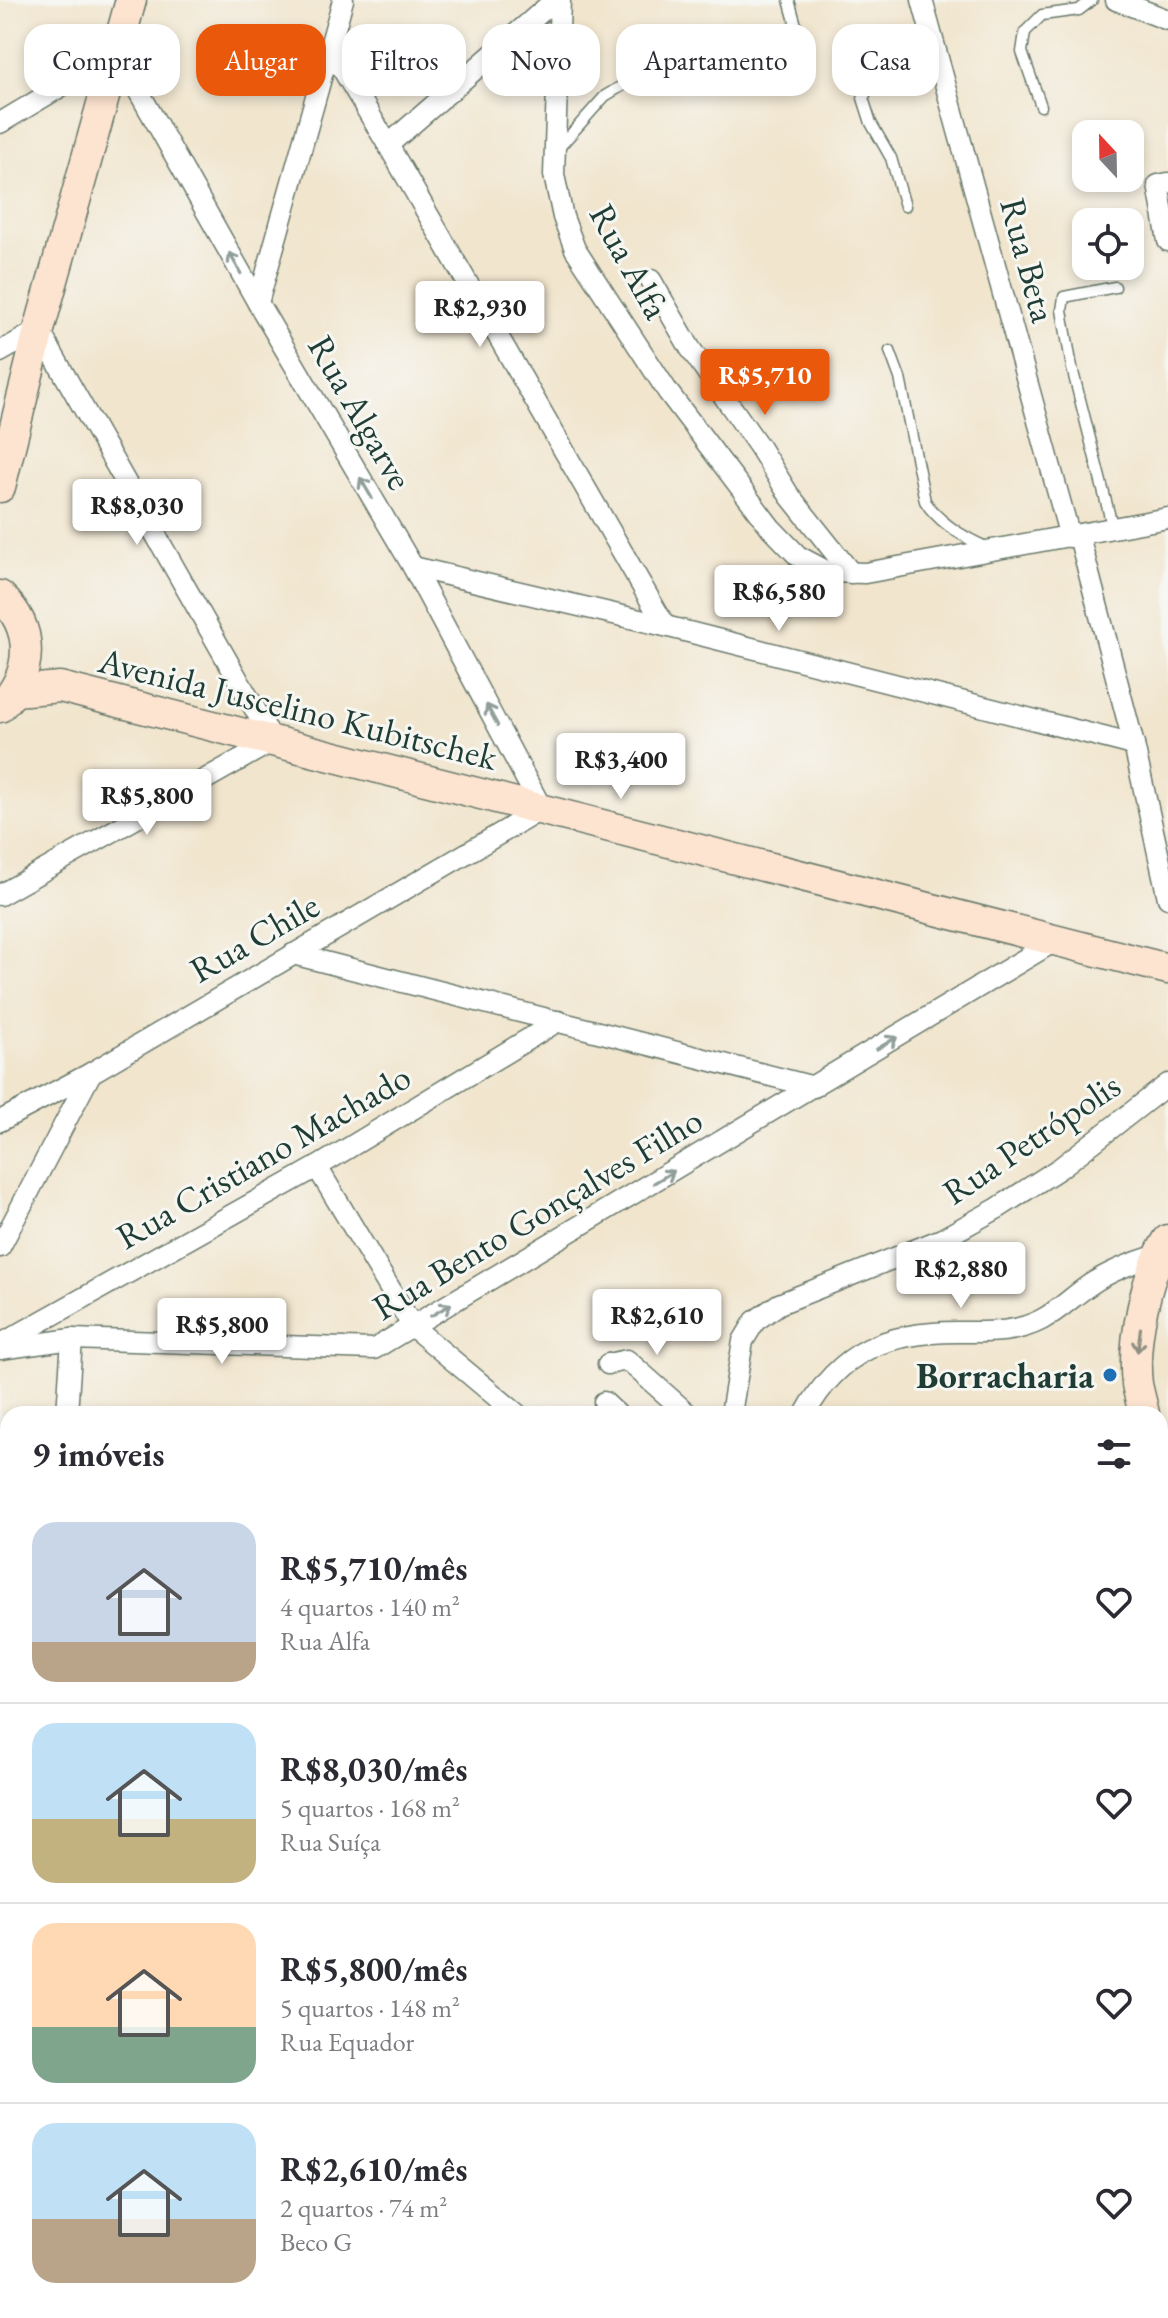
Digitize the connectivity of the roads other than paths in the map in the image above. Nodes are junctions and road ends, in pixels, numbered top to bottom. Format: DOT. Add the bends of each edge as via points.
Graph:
graph roads {
  1 [pos="131,0"];
  2 [pos="343,0"];
  3 [pos="558,0"];
  4 [pos="789,0"];
  5 [pos="922,0"];
  6 [pos="1092,0"];
  7 [pos="1116,0"];
  8 [pos="1168,20"];
  9 [pos="125,24"];
  10 [pos="796,24"];
  11 [pos="929,24"];
  12 [pos="331,50"];
  13 [pos="939,62"];
  14 [pos="616,89"];
  15 [pos="45,96"];
  16 [pos="105,96"];
  17 [pos="141,96"];
  18 [pos="864,96"];
  19 [pos="1041,106"];
  20 [pos="0,123"];
  21 [pos="388,145"];
  22 [pos="555,153"];
  23 [pos="1168,183"];
  24 [pos="905,206"];
  25 [pos="1168,241"];
  26 [pos="651,280"];
  27 [pos="1115,287"];
  28 [pos="258,303"];
  29 [pos="39,330"];
  30 [pos="890,351"];
  31 [pos="0,352"];
  32 [pos="0,487"];
  33 [pos="1168,518"];
  34 [pos="1113,529"];
  35 [pos="1074,536"];
  36 [pos="993,551"];
  37 [pos="413,567"];
  38 [pos="851,573"];
  39 [pos="0,596"];
  40 [pos="665,626"];
  41 [pos="27,657"];
  42 [pos="60,687"];
  43 [pos="8,699"];
  44 [pos="273,741"];
  45 [pos="1134,745"];
  46 [pos="542,809"];
  47 [pos="0,895"];
  48 [pos="1168,898"];
  49 [pos="1055,941"];
  50 [pos="293,954"];
  51 [pos="1168,969"];
  52 [pos="558,1021"];
  53 [pos="91,1073"];
  54 [pos="1168,1084"];
  55 [pos="814,1087"];
  56 [pos="0,1121"];
  57 [pos="317,1167"];
  58 [pos="0,1247"];
  59 [pos="1163,1247"];
  60 [pos="413,1327"];
  61 [pos="72,1339"];
  62 [pos="0,1347"];
  63 [pos="608,1364"];
  64 [pos="68,1406"];
  65 [pos="507,1406"];
  66 [pos="679,1406"];
  67 [pos="732,1406"];
  68 [pos="810,1406"];
  69 [pos="1142,1406"];
  1 -- 9 [label="street"];
  2 -- 12 [label="street"];
  3 -- 21 [label="street"];
  3 -- 22 [label="street, Rua Alfa"];
  4 -- 10 [label="lane"];
  5 -- 11 [label="street, Rua Beta"];
  6 -- 19 [label="lane" via="1079,10 1042,15 1025,32 1022,52"];
  7 -- 8 [label="street"];
  12 -- 21 [label="street"];
  12 -- 28 [label="street"];
  13 -- 35 [label="street, Rua Beta"];
  14 -- 22 [label="lane"];
  15 -- 20 [label="street"];
  16 -- 29 [label="street"];
  28 -- 17 [label="street, Rua Algarve, one-way"];
  18 -- 24 [label="lane"];
  21 -- 40 [label="street"];
  22 -- 38 [label="street, Rua Alfa" via="554,175 575,249 668,392 798,556 828,572"];
  23 -- 25 [label="street" via="1158,185"];
  26 -- 38 [label="street" via="789,495"];
  27 -- 34 [label="lane" via="1064,297 1062,310"];
  37 -- 28 [label="street, Rua Algarve, one-way"];
  29 -- 31 [label="street"];
  29 -- 32 [label="street"];
  29 -- 44 [label="street"];
  30 -- 36 [label="lane" via="925,501 932,513"];
  33 -- 34 [label="street, Rua Alfa"];
  34 -- 35 [label="street, Rua Alfa"];
  35 -- 36 [label="street, Rua Alfa"];
  35 -- 45 [label="street, Rua Beta"];
  36 -- 38 [label="street, Rua Alfa"];
  37 -- 40 [label="street"];
  46 -- 37 [label="street, Rua Algarve, one-way"];
  39 -- 41 [label="street" via="20,621"];
  40 -- 45 [label="street"];
  41 -- 42 [label="street, Avenida Juscelino Kubitschek"];
  41 -- 43 [label="street"];
  42 -- 43 [label="street, Avenida Juscelino Kubitschek"];
  42 -- 44 [label="street, Avenida Juscelino Kubitschek"];
  44 -- 46 [label="street, Avenida Juscelino Kubitschek"];
  44 -- 47 [label="street"];
  45 -- 48 [label="street, Rua Beta"];
  46 -- 49 [label="street, Avenida Juscelino Kubitschek"];
  46 -- 50 [label="street, Rua Chile"];
  49 -- 51 [label="street, Avenida Juscelino Kubitschek"];
  55 -- 49 [label="street, Rua Bento Gonçalves Filho, one-way"];
  50 -- 52 [label="street"];
  50 -- 53 [label="street, Rua Chile"];
  52 -- 55 [label="street"];
  52 -- 57 [label="street, Rua Cristiano Machado"];
  53 -- 56 [label="street, Rua Chile"];
  53 -- 58 [label="street"];
  54 -- 67 [label="street, Rua Petrópolis" via="1060,1168 998,1208 942,1239 779,1304 755,1321 743,1341"];
  60 -- 55 [label="street, Rua Bento Gonçalves Filho, one-way"];
  57 -- 60 [label="street"];
  57 -- 62 [label="street, Rua Cristiano Machado"];
  59 -- 68 [label="street" via="1092,1283 1041,1320 1005,1333 938,1332 894,1337 865,1348"];
  59 -- 69 [label="street, one-way" via="1137,1341"];
  60 -- 61 [label="street, Rua Bento Gonçalves Filho" via="374,1349"];
  60 -- 65 [label="street"];
  61 -- 62 [label="street, Rua Bento Gonçalves Filho"];
  61 -- 64 [label="street"];
  63 -- 66 [label="street" via="627,1360"];
}
